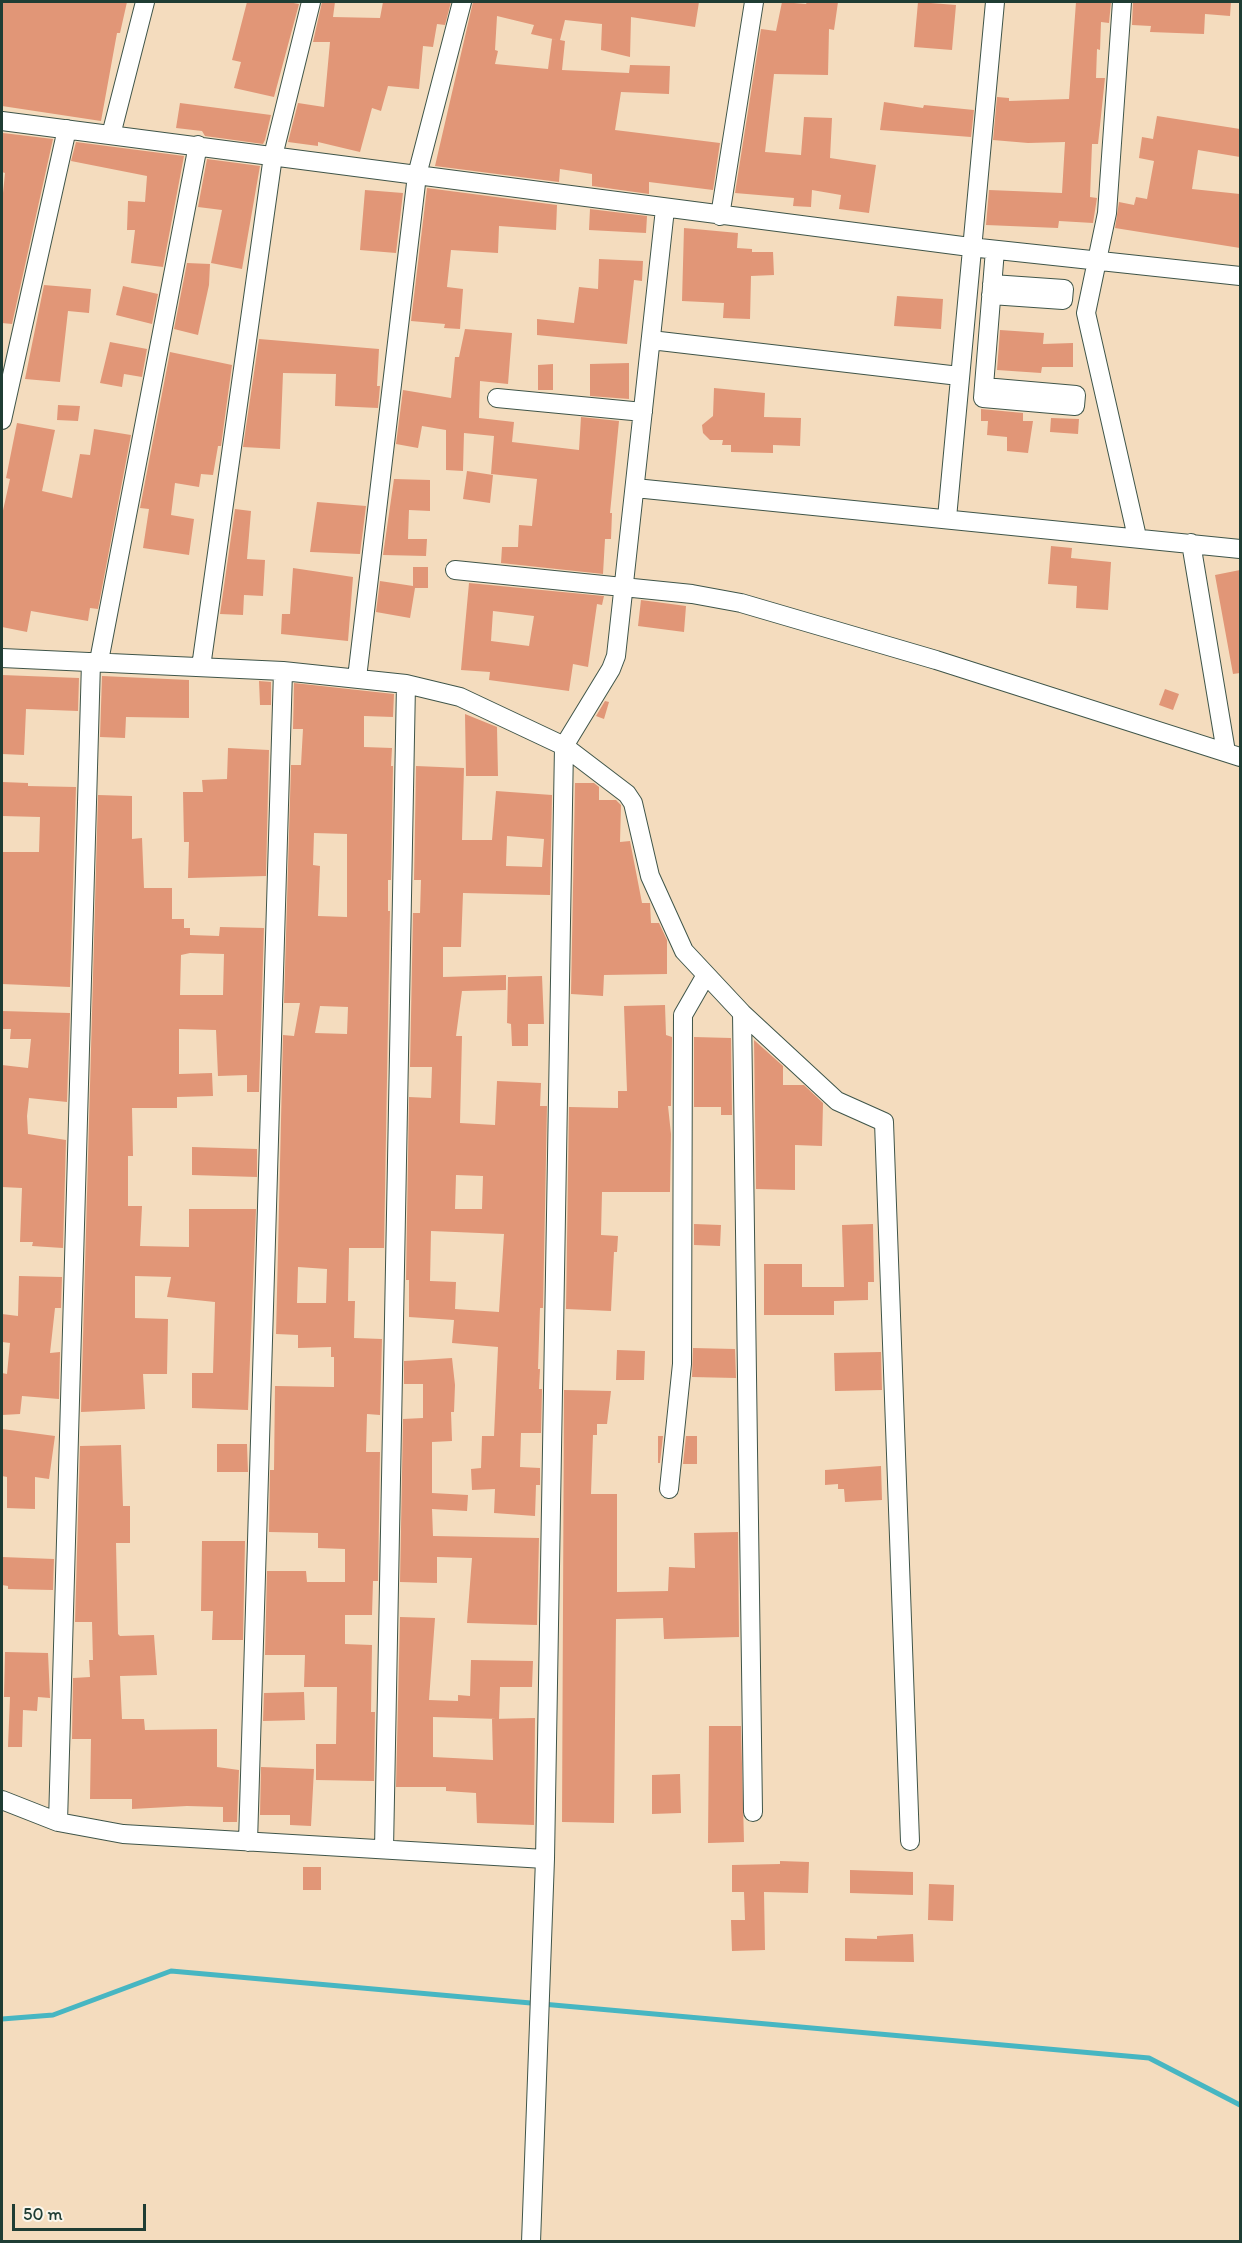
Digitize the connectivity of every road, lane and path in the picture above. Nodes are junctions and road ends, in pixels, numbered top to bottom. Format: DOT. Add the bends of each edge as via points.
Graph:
graph roads {
  1 [pos="145,2"];
  2 [pos="311,2"];
  3 [pos="462,2"];
  4 [pos="754,2"];
  5 [pos="994,2"];
  6 [pos="1122,2"];
  7 [pos="2,121"];
  8 [pos="67,129"];
  9 [pos="111,135"];
  10 [pos="198,145"];
  11 [pos="273,156"];
  12 [pos="417,175"];
  13 [pos="665,209"];
  14 [pos="720,216"];
  15 [pos="970,247"];
  16 [pos="995,250"];
  17 [pos="1097,260"];
  18 [pos="1240,276"];
  19 [pos="651,340"];
  20 [pos="959,376"];
  21 [pos="984,387"];
  22 [pos="497,398"];
  23 [pos="643,412"];
  24 [pos="2,420"];
  25 [pos="635,488"];
  26 [pos="946,518"];
  27 [pos="1137,537"];
  28 [pos="1191,543"];
  29 [pos="1240,549"];
  30 [pos="455,570"];
  31 [pos="624,588"];
  32 [pos="2,658"];
  33 [pos="95,662"];
  34 [pos="201,666"];
  35 [pos="283,671"];
  36 [pos="357,678"];
  37 [pos="406,684"];
  38 [pos="564,746"];
  39 [pos="1233,755"];
  40 [pos="706,975"];
  41 [pos="742,1013"];
  42 [pos="669,1489"];
  43 [pos="2,1800"];
  44 [pos="753,1812"];
  45 [pos="58,1822"];
  46 [pos="910,1841"];
  47 [pos="248,1842"];
  48 [pos="384,1849"];
  49 [pos="544,1859"];
  50 [pos="531,2241"];
  1 -- 9 [label="street"];
  2 -- 11 [label="street"];
  3 -- 12 [label="street"];
  4 -- 14 [label="street"];
  5 -- 15 [label="street"];
  6 -- 17 [label="street" via="1107,213"];
  7 -- 8 [label="street"];
  8 -- 9 [label="street"];
  8 -- 24 [label="street"];
  9 -- 10 [label="street"];
  10 -- 11 [label="street"];
  10 -- 33 [label="street"];
  11 -- 12 [label="street"];
  11 -- 34 [label="street"];
  12 -- 13 [label="street"];
  12 -- 36 [label="street"];
  13 -- 14 [label="street"];
  13 -- 19 [label="street"];
  14 -- 15 [label="street"];
  15 -- 16 [label="street"];
  15 -- 20 [label="street"];
  16 -- 17 [label="street"];
  16 -- 21 [label="street"];
  17 -- 18 [label="street"];
  17 -- 27 [label="street" via="1086,313"];
  19 -- 20 [label="street"];
  19 -- 23 [label="street"];
  20 -- 26 [label="street"];
  22 -- 23 [label="street"];
  23 -- 25 [label="street"];
  25 -- 26 [label="street"];
  25 -- 31 [label="street"];
  26 -- 27 [label="street"];
  27 -- 28 [label="street"];
  28 -- 29 [label="street"];
  28 -- 39 [label="street"];
  30 -- 31 [label="street"];
  31 -- 38 [label="street" via="616,656"];
  31 -- 39 [label="street" via="718,597 741,603 936,660"];
  32 -- 33 [label="street"];
  33 -- 34 [label="street"];
  33 -- 45 [label="street"];
  34 -- 35 [label="street"];
  35 -- 36 [label="street"];
  35 -- 47 [label="street"];
  36 -- 37 [label="street"];
  37 -- 38 [label="street" via="460,697"];
  37 -- 48 [label="street"];
  38 -- 40 [label="street" via="627,794 633,803 650,876 684,951"];
  38 -- 49 [label="street"];
  40 -- 41 [label="street"];
  40 -- 42 [label="street" via="683,1015 682,1364"];
  41 -- 44 [label="street"];
  41 -- 46 [label="street" via="837,1101 884,1122"];
  43 -- 45 [label="street"];
  45 -- 47 [label="street" via="123,1834"];
  47 -- 48 [label="street"];
  48 -- 49 [label="street"];
  49 -- 50 [label="street"];
}
